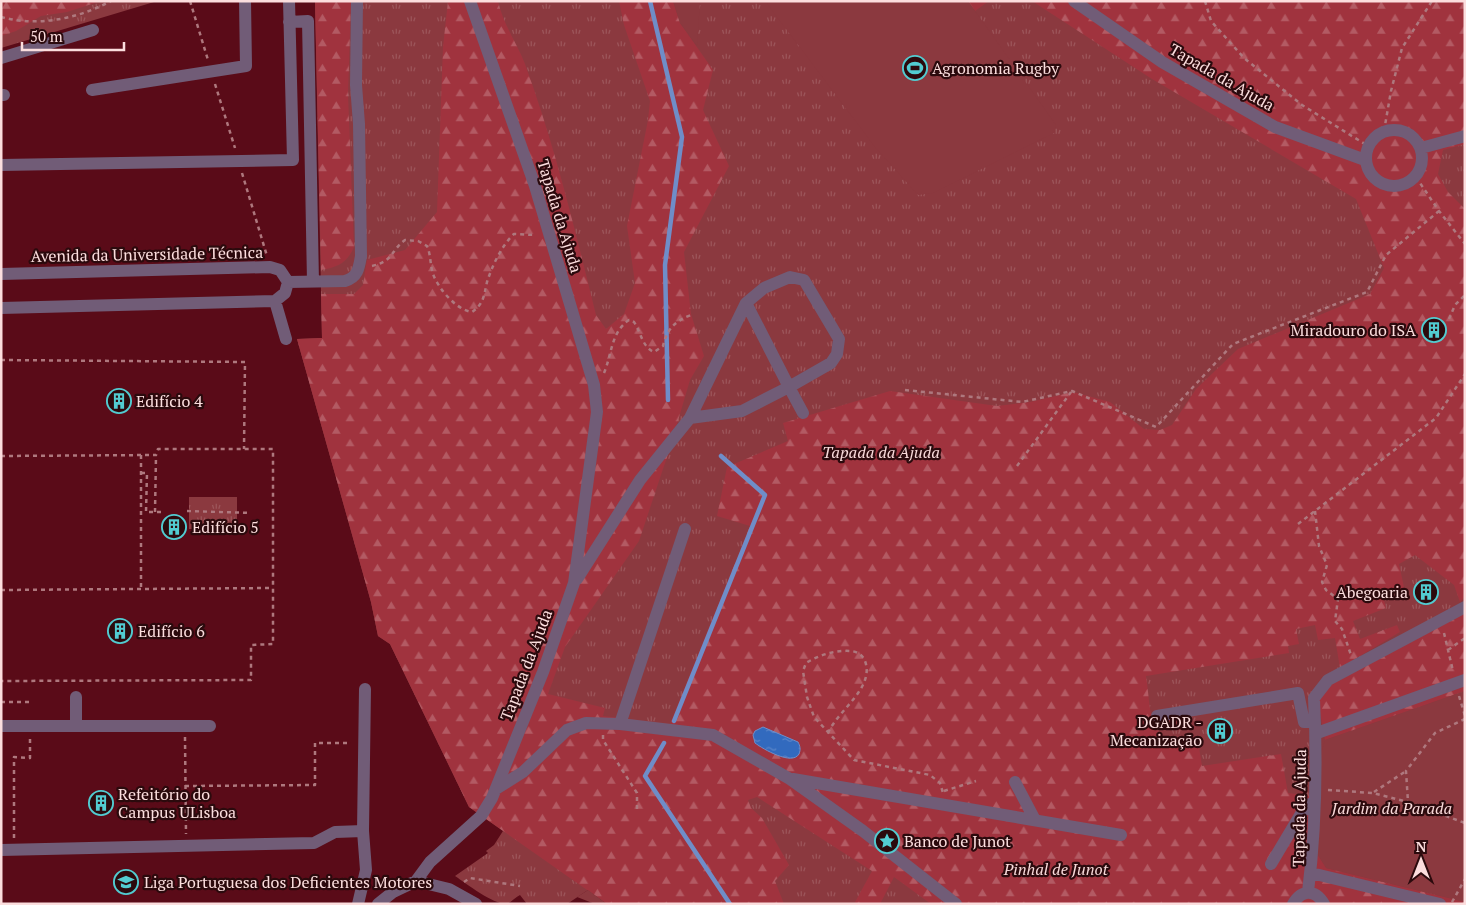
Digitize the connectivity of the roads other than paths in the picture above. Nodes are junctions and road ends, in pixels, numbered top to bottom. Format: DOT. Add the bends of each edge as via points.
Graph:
graph roads {
  1 [pos="245,1"];
  2 [pos="289,1"];
  3 [pos="357,1"];
  4 [pos="470,1"];
  5 [pos="1074,1"];
  6 [pos="289,22"];
  7 [pos="93,30"];
  8 [pos="1,58"];
  9 [pos="92,90"];
  10 [pos="1465,136"];
  11 [pos="1421,148"];
  12 [pos="1365,160"];
  13 [pos="1,165"];
  14 [pos="1,274"];
  15 [pos="288,282"];
  16 [pos="313,282"];
  17 [pos="276,301"];
  18 [pos="746,303"];
  19 [pos="1,308"];
  20 [pos="286,339"];
  21 [pos="789,388"];
  22 [pos="803,413"];
  23 [pos="690,418"];
  24 [pos="685,529"];
  25 [pos="574,583"];
  26 [pos="1465,607"];
  27 [pos="1460,682"];
  28 [pos="365,690"];
  29 [pos="76,696"];
  30 [pos="1157,716"];
  31 [pos="620,724"];
  32 [pos="1,726"];
  33 [pos="76,726"];
  34 [pos="210,726"];
  35 [pos="1316,728"];
  36 [pos="790,779"];
  37 [pos="1015,782"];
  38 [pos="496,789"];
  39 [pos="1314,801"];
  40 [pos="1035,820"];
  41 [pos="363,830"];
  42 [pos="1121,835"];
  43 [pos="8,849"];
  44 [pos="1271,864"];
  45 [pos="1310,873"];
  46 [pos="416,881"];
  47 [pos="1308,892"];
  48 [pos="358,904"];
  49 [pos="378,904"];
  50 [pos="476,904"];
  51 [pos="956,904"];
  52 [pos="1292,904"];
  53 [pos="1324,904"];
  54 [pos="1440,904"];
  1 -- 9 [label="street" via="246,66"];
  2 -- 6 [label="street"];
  3 -- 16 [label="street" via="359,270 352,279 345,281"];
  4 -- 25 [label="street, Tapada da Ajuda" via="510,111 594,385 597,412"];
  5 -- 12 [label="street, Tapada da Ajuda" via="1162,62 1275,127"];
  6 -- 13 [label="street" via="293,160"];
  6 -- 16 [label="street" via="308,21"];
  7 -- 8 [label="street"];
  10 -- 11 [label="street"];
  11 -- 12 [label="street" via="1406,132 1384,131 1368,146"];
  11 -- 12 [label="street" via="1422,163 1416,177 1404,185 1382,184 1370,174"];
  14 -- 15 [label="street, Avenida da Universidade Técnica" via="270,267 280,270"];
  15 -- 16 [label="street"];
  15 -- 17 [label="street" via="286,293"];
  17 -- 19 [label="street"];
  17 -- 20 [label="street"];
  18 -- 21 [label="street"];
  18 -- 21 [label="street" via="764,288 790,276 804,280 839,339 837,354 831,363"];
  18 -- 23 [label="street"];
  21 -- 22 [label="street"];
  21 -- 23 [label="street" via="742,410"];
  23 -- 25 [label="street" via="640,480"];
  24 -- 31 [label="street"];
  25 -- 38 [label="street, Tapada da Ajuda" via="543,672"];
  26 -- 35 [label="street, Tapada da Ajuda" via="1328,680 1314,698"];
  27 -- 35 [label="street, Tapada da Ajuda"];
  28 -- 41 [label="street"];
  29 -- 33 [label="street"];
  30 -- 35 [label="street" via="1298,693 1304,722"];
  31 -- 36 [label="street" via="713,735"];
  31 -- 38 [label="street" via="586,723 567,730 523,772"];
  32 -- 33 [label="street"];
  33 -- 34 [label="street"];
  35 -- 39 [label="street, Tapada da Ajuda"];
  36 -- 40 [label="street" via="942,798"];
  36 -- 51 [label="street"];
  37 -- 40 [label="street"];
  38 -- 46 [label="street, Tapada da Ajuda" via="481,816 430,862"];
  39 -- 44 [label="street" via="1302,812"];
  39 -- 45 [label="street, Tapada da Ajuda"];
  40 -- 42 [label="street"];
  41 -- 43 [label="street" via="335,832 314,843"];
  41 -- 48 [label="street" via="366,870"];
  45 -- 47 [label="street"];
  45 -- 54 [label="street, Tapada da Ajuda"];
  46 -- 49 [label="street"];
  46 -- 50 [label="street" via="448,889"];
  47 -- 52 [label="street" via="1300,894"];
  47 -- 53 [label="street" via="1317,894"];
}
